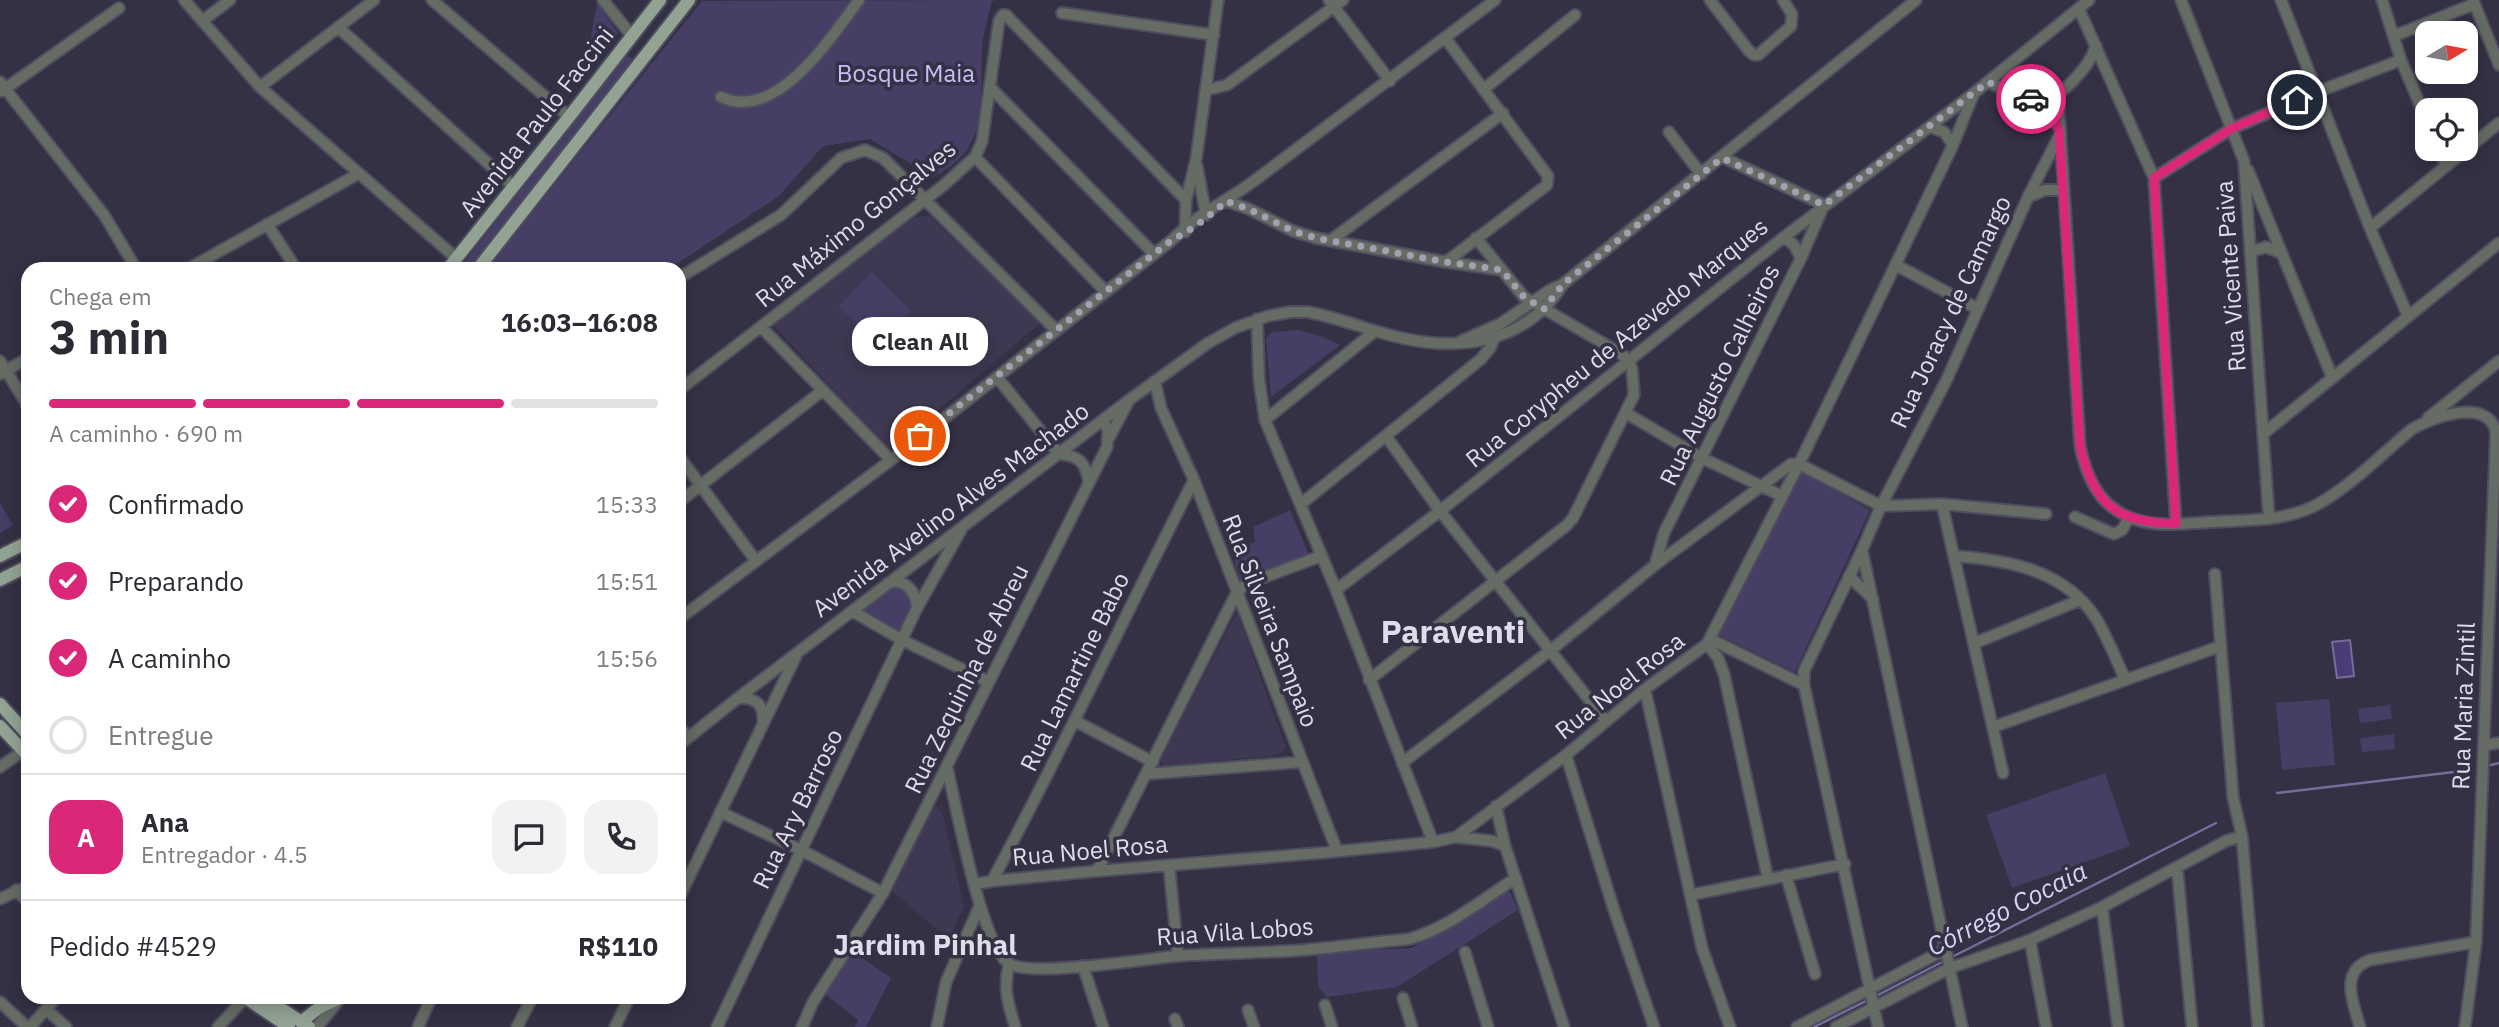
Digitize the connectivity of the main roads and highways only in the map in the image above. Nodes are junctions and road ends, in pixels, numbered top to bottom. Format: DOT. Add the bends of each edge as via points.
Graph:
graph roads {
  1 [pos="660,0"];
  2 [pos="685,1"];
  3 [pos="632,36"];
  4 [pos="639,63"];
  5 [pos="453,262"];
  6 [pos="483,262"];
  7 [pos="21,546"];
  8 [pos="0,556"];
  9 [pos="21,570"];
  10 [pos="0,580"];
  11 [pos="0,704"];
  12 [pos="0,726"];
  13 [pos="21,728"];
  14 [pos="21,749"];
  15 [pos="257,1004"];
  16 [pos="273,1004"];
  17 [pos="327,1004"];
  18 [pos="299,1025"];
  1 -- 3 [label="main road, Avenida Paulo Faccini"];
  2 -- 4 [label="main road, Avenida Paulo Faccini"];
  3 -- 4 [label="main road"];
  3 -- 5 [label="main road, Avenida Paulo Faccini"];
  4 -- 6 [label="main road, Avenida Paulo Faccini"];
  7 -- 8 [label="main road"];
  9 -- 10 [label="main road"];
  11 -- 13 [label="main road"];
  12 -- 14 [label="main road"];
  15 -- 18 [label="main road"];
  16 -- 18 [label="main road"];
  17 -- 18 [label="main road"];
}
